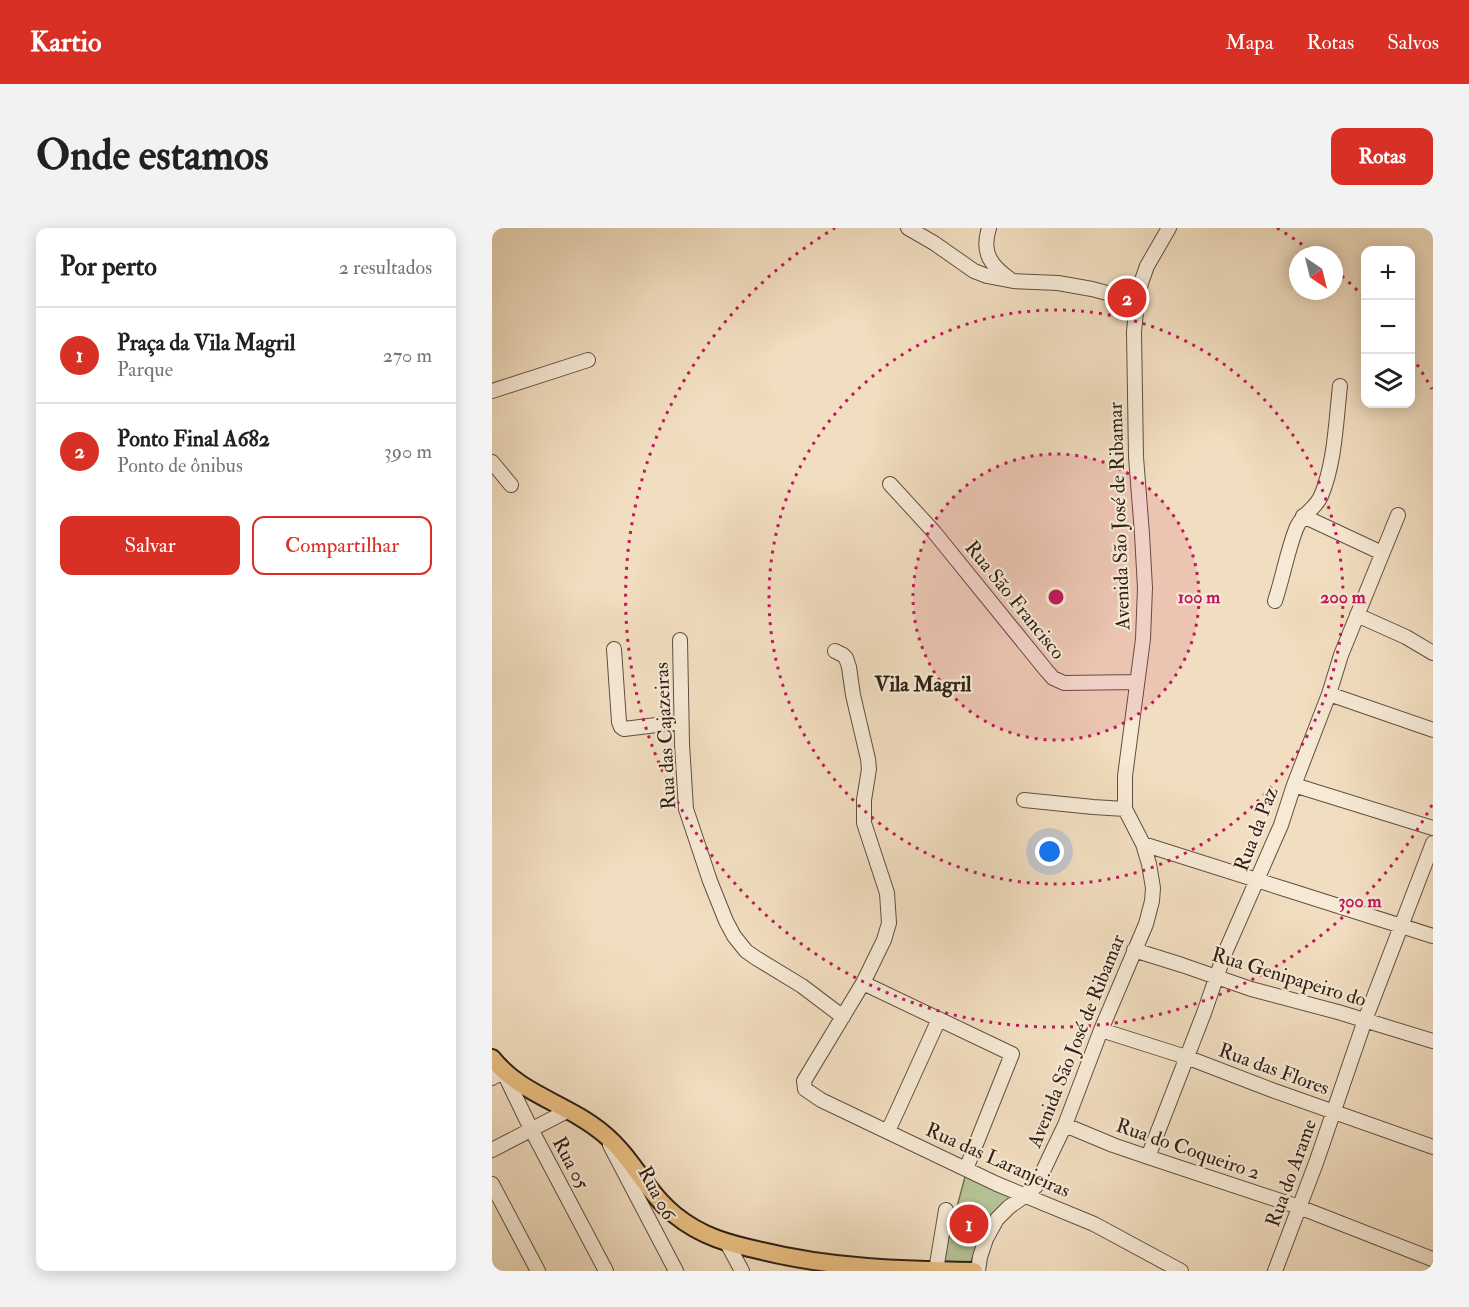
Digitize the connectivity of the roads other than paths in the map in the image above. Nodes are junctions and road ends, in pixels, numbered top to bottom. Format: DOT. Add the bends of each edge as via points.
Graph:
graph roads {
  1 [pos="908,228"];
  2 [pos="989,228"];
  3 [pos="1169,228"];
  4 [pos="1013,281"];
  5 [pos="1137,301"];
  6 [pos="588,360"];
  7 [pos="1340,386"];
  8 [pos="492,391"];
  9 [pos="492,462"];
  10 [pos="890,484"];
  11 [pos="511,485"];
  12 [pos="1398,514"];
  13 [pos="1303,516"];
  14 [pos="1382,553"];
  15 [pos="1275,601"];
  16 [pos="1357,615"];
  17 [pos="680,640"];
  18 [pos="614,649"];
  19 [pos="835,651"];
  20 [pos="1433,653"];
  21 [pos="1137,682"];
  22 [pos="1329,694"];
  23 [pos="681,722"];
  24 [pos="1433,729"];
  25 [pos="1294,785"];
  26 [pos="1024,800"];
  27 [pos="1125,808"];
  28 [pos="1433,828"];
  29 [pos="1433,843"];
  30 [pos="1143,844"];
  31 [pos="1257,879"];
  32 [pos="1402,926"];
  33 [pos="1433,936"];
  34 [pos="1134,950"];
  35 [pos="1216,978"];
  36 [pos="863,983"];
  37 [pos="843,1017"];
  38 [pos="939,1018"];
  39 [pos="1365,1020"];
  40 [pos="1101,1030"];
  41 [pos="1433,1041"];
  42 [pos="1186,1057"];
  43 [pos="494,1065"];
  44 [pos="567,1111"];
  45 [pos="1334,1112"];
  46 [pos="1065,1125"];
  47 [pos="531,1129"];
  48 [pos="888,1131"];
  49 [pos="604,1134"];
  50 [pos="1433,1147"];
  51 [pos="492,1150"];
  52 [pos="1148,1157"];
  53 [pos="966,1168"];
  54 [pos="492,1184"];
  55 [pos="1026,1196"];
  56 [pos="1299,1207"];
  57 [pos="946,1210"];
  58 [pos="727,1243"];
  59 [pos="1433,1259"];
  60 [pos="936,1270"];
  61 [pos="538,1271"];
  62 [pos="606,1271"];
  63 [pos="676,1271"];
  64 [pos="742,1271"];
  65 [pos="976,1271"];
  66 [pos="1181,1271"];
  67 [pos="1275,1271"];
  68 [pos="1427,1271"];
  1 -- 4 [label="street" via="974,271"];
  2 -- 4 [label="street" via="988,255 996,268"];
  3 -- 5 [label="street, Avenida São José de Ribamar" via="1147,266"];
  4 -- 5 [label="street" via="1070,285"];
  5 -- 21 [label="street, Avenida São José de Ribamar" via="1136,447 1145,588"];
  6 -- 8 [label="street"];
  7 -- 13 [label="street" via="1334,441 1323,488 1315,506"];
  9 -- 11 [label="street"];
  10 -- 21 [label="street, Rua São Francisco" via="1053,678 1064,683"];
  12 -- 14 [label="street, Rua da Paz"];
  13 -- 14 [label="street"];
  13 -- 15 [label="street"];
  14 -- 16 [label="street, Rua da Paz"];
  16 -- 20 [label="street"];
  16 -- 22 [label="street, Rua da Paz"];
  17 -- 23 [label="street, Rua das Cajazeiras"];
  18 -- 23 [label="street" via="621,727"];
  19 -- 36 [label="street" via="846,658 849,667 865,744 869,769 864,824 887,893 889,911 884,940"];
  21 -- 27 [label="street, Avenida São José de Ribamar"];
  22 -- 24 [label="street"];
  22 -- 25 [label="street, Rua da Paz"];
  23 -- 37 [label="street, Rua das Cajazeiras" via="686,809 710,881 734,936 746,951"];
  25 -- 28 [label="street"];
  25 -- 31 [label="street, Rua da Paz"];
  26 -- 27 [label="street"];
  27 -- 30 [label="street, Avenida São José de Ribamar"];
  29 -- 32 [label="street, Rua do Arame"];
  30 -- 31 [label="street"];
  30 -- 34 [label="street, Avenida São José de Ribamar" via="1152,878 1152,901"];
  31 -- 32 [label="street"];
  31 -- 35 [label="street, Rua da Paz"];
  32 -- 33 [label="street"];
  32 -- 39 [label="street, Rua do Arame"];
  34 -- 35 [label="street, Rua Genipapeiro do"];
  34 -- 40 [label="street, Avenida São José de Ribamar"];
  35 -- 39 [label="street, Rua Genipapeiro do"];
  35 -- 42 [label="street, Rua da Paz"];
  36 -- 37 [label="street"];
  36 -- 38 [label="street"];
  37 -- 48 [label="street, Rua das Laranjeiras" via="804,1082 805,1089"];
  38 -- 48 [label="street"];
  38 -- 53 [label="street" via="1012,1054"];
  39 -- 41 [label="street, Rua Genipapeiro do"];
  39 -- 45 [label="street, Rua do Arame"];
  40 -- 42 [label="street, Rua das Flores"];
  40 -- 46 [label="street, Avenida São José de Ribamar"];
  42 -- 45 [label="street, Rua das Flores"];
  42 -- 52 [label="street, Rua da Paz"];
  43 -- 44 [label="main road"];
  43 -- 47 [label="street, Rua 05"];
  44 -- 47 [label="street"];
  44 -- 49 [label="main road"];
  45 -- 50 [label="street, Rua das Flores"];
  45 -- 56 [label="street, Rua do Arame"];
  46 -- 52 [label="street, Rua do Coqueiro 2"];
  46 -- 55 [label="street, Avenida São José de Ribamar" via="1036,1186"];
  47 -- 51 [label="street"];
  47 -- 62 [label="street, Rua 05"];
  48 -- 53 [label="street, Rua das Laranjeiras"];
  49 -- 58 [label="main road" via="675,1215"];
  49 -- 63 [label="street, Rua 06"];
  52 -- 56 [label="street, Rua do Coqueiro 2"];
  53 -- 55 [label="street, Rua das Laranjeiras"];
  54 -- 61 [label="street"];
  55 -- 65 [label="street, Avenida São José de Ribamar" via="997,1219"];
  55 -- 66 [label="street, Rua das Laranjeiras" via="1094,1224"];
  56 -- 59 [label="street, Rua do Coqueiro 2"];
  56 -- 67 [label="street, Rua do Arame"];
  57 -- 60 [label="street"];
  58 -- 60 [label="main road" via="817,1262"];
  58 -- 64 [label="street"];
  59 -- 68 [label="street"];
  60 -- 65 [label="main road"];
}
